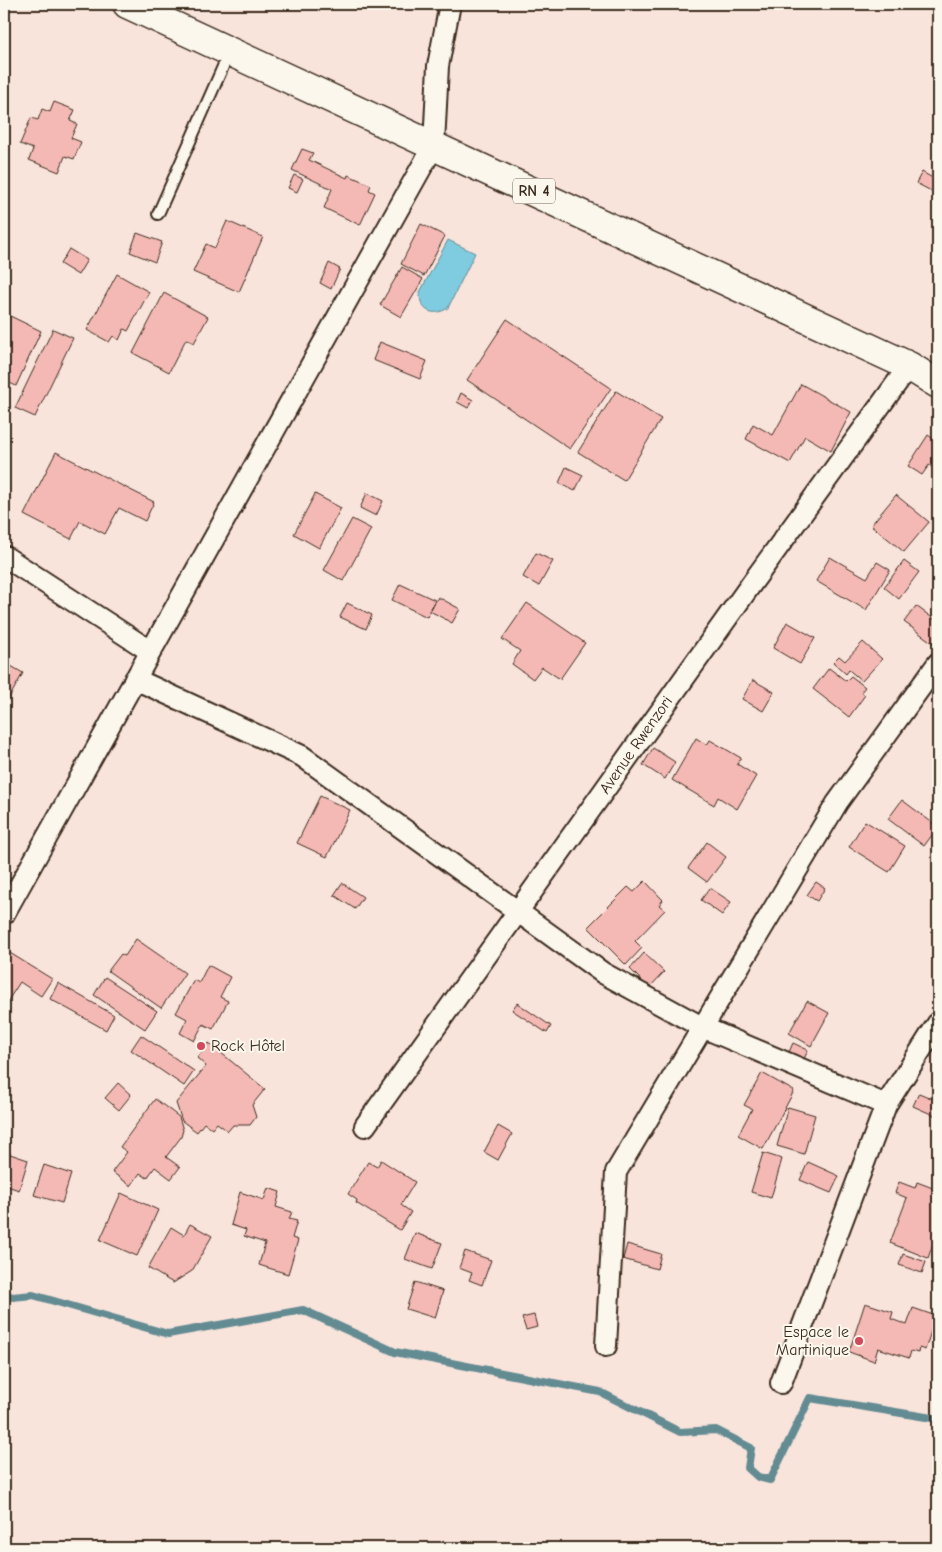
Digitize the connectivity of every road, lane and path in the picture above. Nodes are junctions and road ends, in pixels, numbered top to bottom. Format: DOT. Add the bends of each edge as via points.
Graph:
graph roads {
  1 [pos="127,4"];
  2 [pos="450,4"];
  3 [pos="230,50"];
  4 [pos="434,145"];
  5 [pos="158,214"];
  6 [pos="909,366"];
  7 [pos="938,384"];
  8 [pos="4,556"];
  9 [pos="150,651"];
  10 [pos="938,663"];
  11 [pos="135,679"];
  12 [pos="518,911"];
  13 [pos="4,914"];
  14 [pos="938,1023"];
  15 [pos="702,1027"];
  16 [pos="886,1105"];
  17 [pos="366,1126"];
  18 [pos="606,1346"];
  19 [pos="781,1383"];
  1 -- 3 [label="highway, RN 4"];
  2 -- 4 [label="street" via="438,66"];
  3 -- 4 [label="highway, RN 4"];
  3 -- 5 [label="lane"];
  4 -- 6 [label="highway, RN 4"];
  4 -- 9 [label="street"];
  6 -- 7 [label="highway, RN 4"];
  6 -- 12 [label="street, Avenue Rwenzori"];
  8 -- 9 [label="street"];
  9 -- 11 [label="street"];
  10 -- 15 [label="street" via="837,803"];
  11 -- 12 [label="street" via="302,756"];
  11 -- 13 [label="street"];
  12 -- 15 [label="street" via="603,973"];
  12 -- 17 [label="street, Avenue Rwenzori"];
  14 -- 16 [label="street"];
  15 -- 16 [label="street"];
  15 -- 18 [label="street" via="616,1172"];
  16 -- 19 [label="street"];
}
